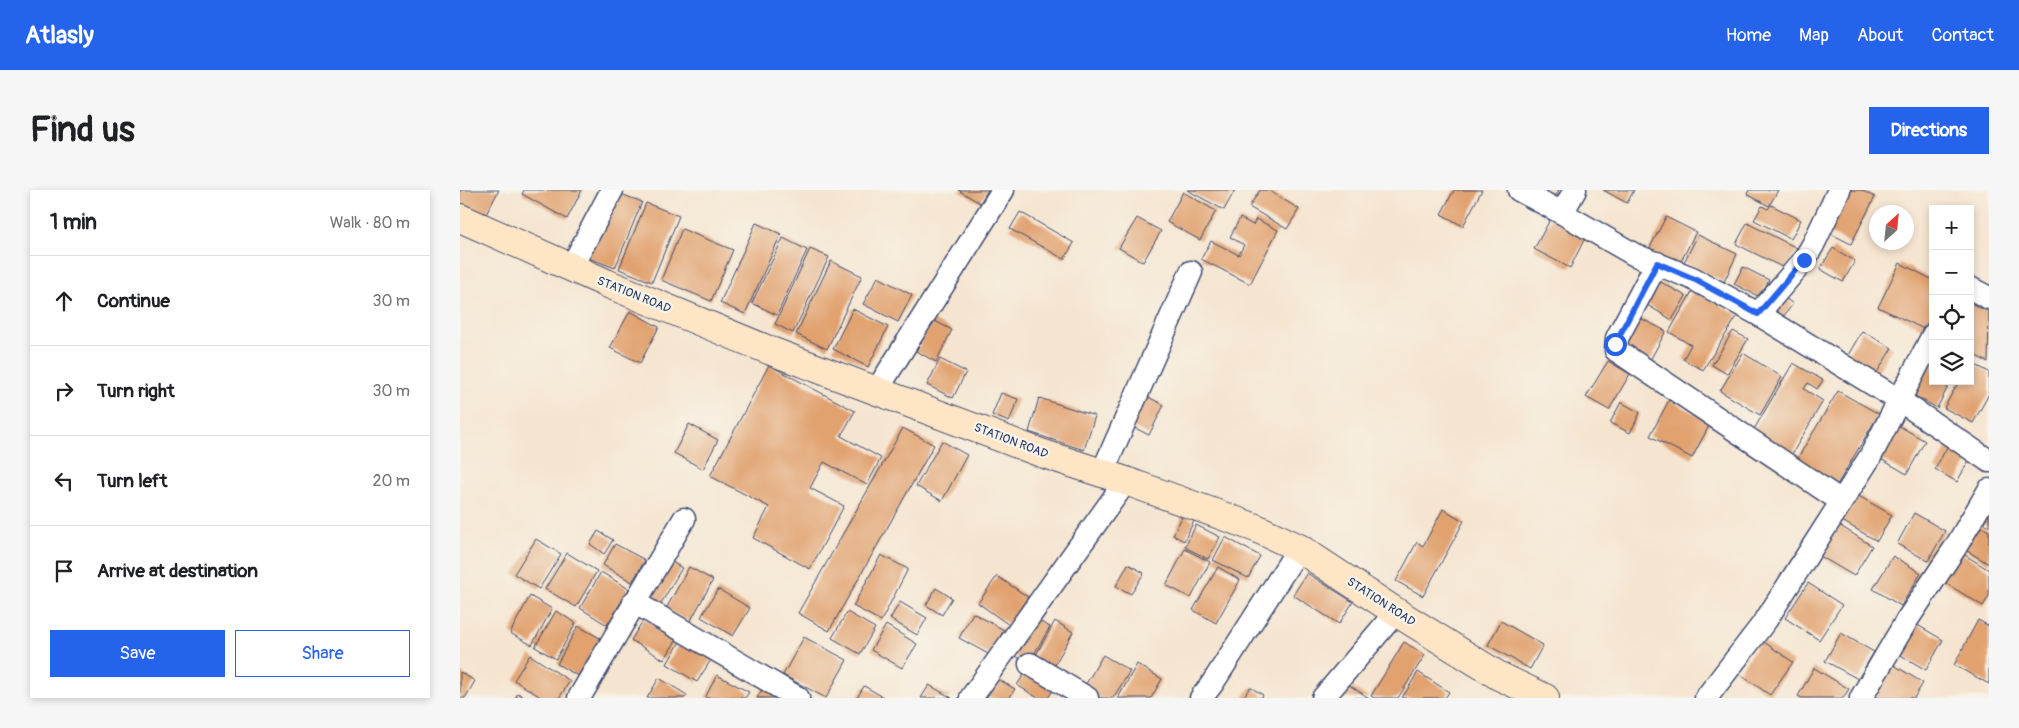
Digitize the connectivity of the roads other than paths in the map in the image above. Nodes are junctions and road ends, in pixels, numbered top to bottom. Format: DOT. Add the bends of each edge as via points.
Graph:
graph roads {
  1 [pos="612,190"];
  2 [pos="1003,190"];
  3 [pos="1520,190"];
  4 [pos="1575,190"];
  5 [pos="1839,190"];
  6 [pos="1562,213"];
  7 [pos="460,218"];
  8 [pos="1657,263"];
  9 [pos="571,268"];
  10 [pos="1191,272"];
  11 [pos="1974,290"];
  12 [pos="1989,298"];
  13 [pos="1758,314"];
  14 [pos="1930,340"];
  15 [pos="877,390"];
  16 [pos="1899,400"];
  17 [pos="1989,461"];
  18 [pos="1114,477"];
  19 [pos="1989,490"];
  20 [pos="1841,501"];
  21 [pos="684,519"];
  22 [pos="1300,548"];
  23 [pos="634,602"];
  24 [pos="1396,612"];
  25 [pos="1030,664"];
  26 [pos="579,698"];
  27 [pos="798,698"];
  28 [pos="971,698"];
  29 [pos="1087,698"];
  30 [pos="1201,698"];
  31 [pos="1324,698"];
  32 [pos="1544,698"];
  33 [pos="1706,698"];
  34 [pos="1861,698"];
  1 -- 9 [label="street"];
  2 -- 15 [label="street"];
  3 -- 6 [label="street"];
  4 -- 6 [label="street"];
  5 -- 13 [label="street" via="1804,260"];
  6 -- 8 [label="street" via="1635,255"];
  7 -- 9 [label="main road, STATION ROAD"];
  8 -- 13 [label="street"];
  8 -- 20 [label="street" via="1617,338 1616,350"];
  9 -- 15 [label="main road, STATION ROAD" via="771,351"];
  10 -- 18 [label="street"];
  11 -- 12 [label="street"];
  13 -- 16 [label="street"];
  14 -- 16 [label="street"];
  15 -- 18 [label="main road, STATION ROAD" via="1041,453"];
  16 -- 17 [label="street"];
  16 -- 20 [label="street" via="1870,457"];
  18 -- 22 [label="main road, STATION ROAD" via="1256,528"];
  18 -- 28 [label="street"];
  19 -- 34 [label="street"];
  20 -- 33 [label="street" via="1766,620"];
  21 -- 23 [label="street"];
  22 -- 24 [label="main road, STATION ROAD"];
  22 -- 30 [label="street"];
  23 -- 26 [label="street"];
  23 -- 27 [label="street"];
  24 -- 31 [label="street"];
  24 -- 32 [label="main road, STATION ROAD" via="1499,676"];
  25 -- 29 [label="street"];
}
